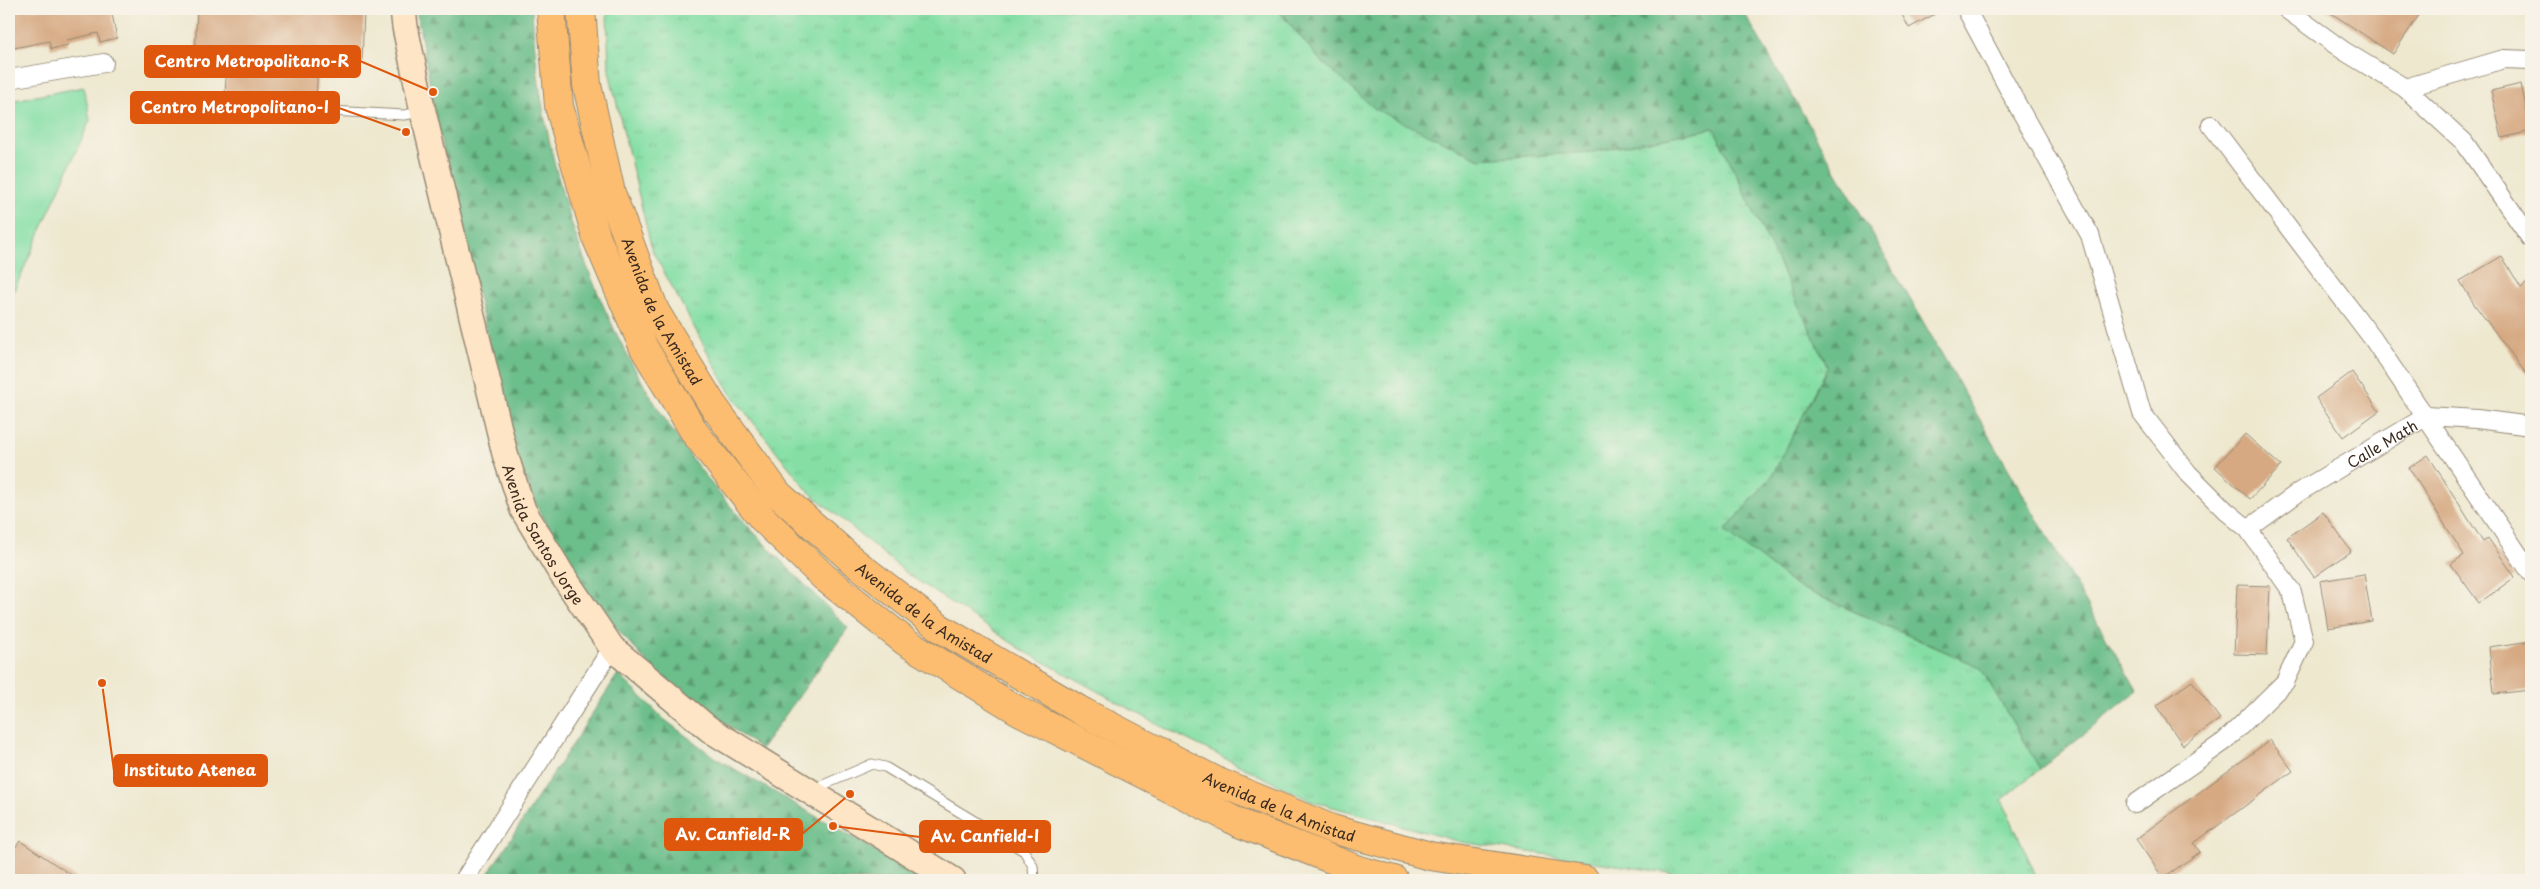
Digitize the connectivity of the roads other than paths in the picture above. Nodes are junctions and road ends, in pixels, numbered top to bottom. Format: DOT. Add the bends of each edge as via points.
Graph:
graph roads {
  1 [pos="403,9"];
  2 [pos="551,9"];
  3 [pos="580,9"];
  4 [pos="592,9"];
  5 [pos="1966,9"];
  6 [pos="2286,9"];
  7 [pos="2531,60"];
  8 [pos="104,63"];
  9 [pos="9,79"];
  10 [pos="587,85"];
  11 [pos="2405,88"];
  12 [pos="204,104"];
  13 [pos="424,112"];
  14 [pos="2211,125"];
  15 [pos="2531,239"];
  16 [pos="2427,416"];
  17 [pos="2531,426"];
  18 [pos="2248,529"];
  19 [pos="2531,573"];
  20 [pos="612,648"];
  21 [pos="810,791"];
  22 [pos="2135,804"];
  23 [pos="464,880"];
  24 [pos="953,880"];
  25 [pos="1034,880"];
  26 [pos="1394,880"];
  27 [pos="1585,880"];
  1 -- 13 [label="main road, Avenida Santos Jorge"];
  2 -- 26 [label="main road, Avenida de la Amistad" via="559,106 597,239 644,348 690,424 763,518 824,577 906,642 1019,711 1238,823 1359,870"];
  3 -- 10 [label="main road, Avenida de la Amistad"];
  4 -- 10 [label="main road"];
  5 -- 18 [label="street" via="2090,235 2142,413 2188,473"];
  6 -- 11 [label="street" via="2344,51"];
  7 -- 11 [label="street" via="2504,58"];
  8 -- 9 [label="street"];
  10 -- 27 [label="main road, Avenida de la Amistad" via="611,193 655,311 712,404 778,494 852,560 940,628 1083,712 1218,782 1332,829 1430,856"];
  11 -- 15 [label="street" via="2464,142"];
  12 -- 13 [label="lane" via="404,115"];
  13 -- 20 [label="main road, Avenida Santos Jorge" via="505,454 523,510"];
  14 -- 16 [label="street" via="2373,339"];
  16 -- 17 [label="street, Calle Math"];
  16 -- 18 [label="street, Calle Math" via="2299,492"];
  16 -- 19 [label="street"];
  18 -- 22 [label="street" via="2292,592 2304,641 2285,682 2225,741"];
  20 -- 21 [label="main road, Avenida Santos Jorge" via="709,729"];
  20 -- 23 [label="street"];
  21 -- 24 [label="main road, Avenida Santos Jorge"];
  21 -- 25 [label="lane" via="872,764 885,767 1024,852 1033,866"];
}
